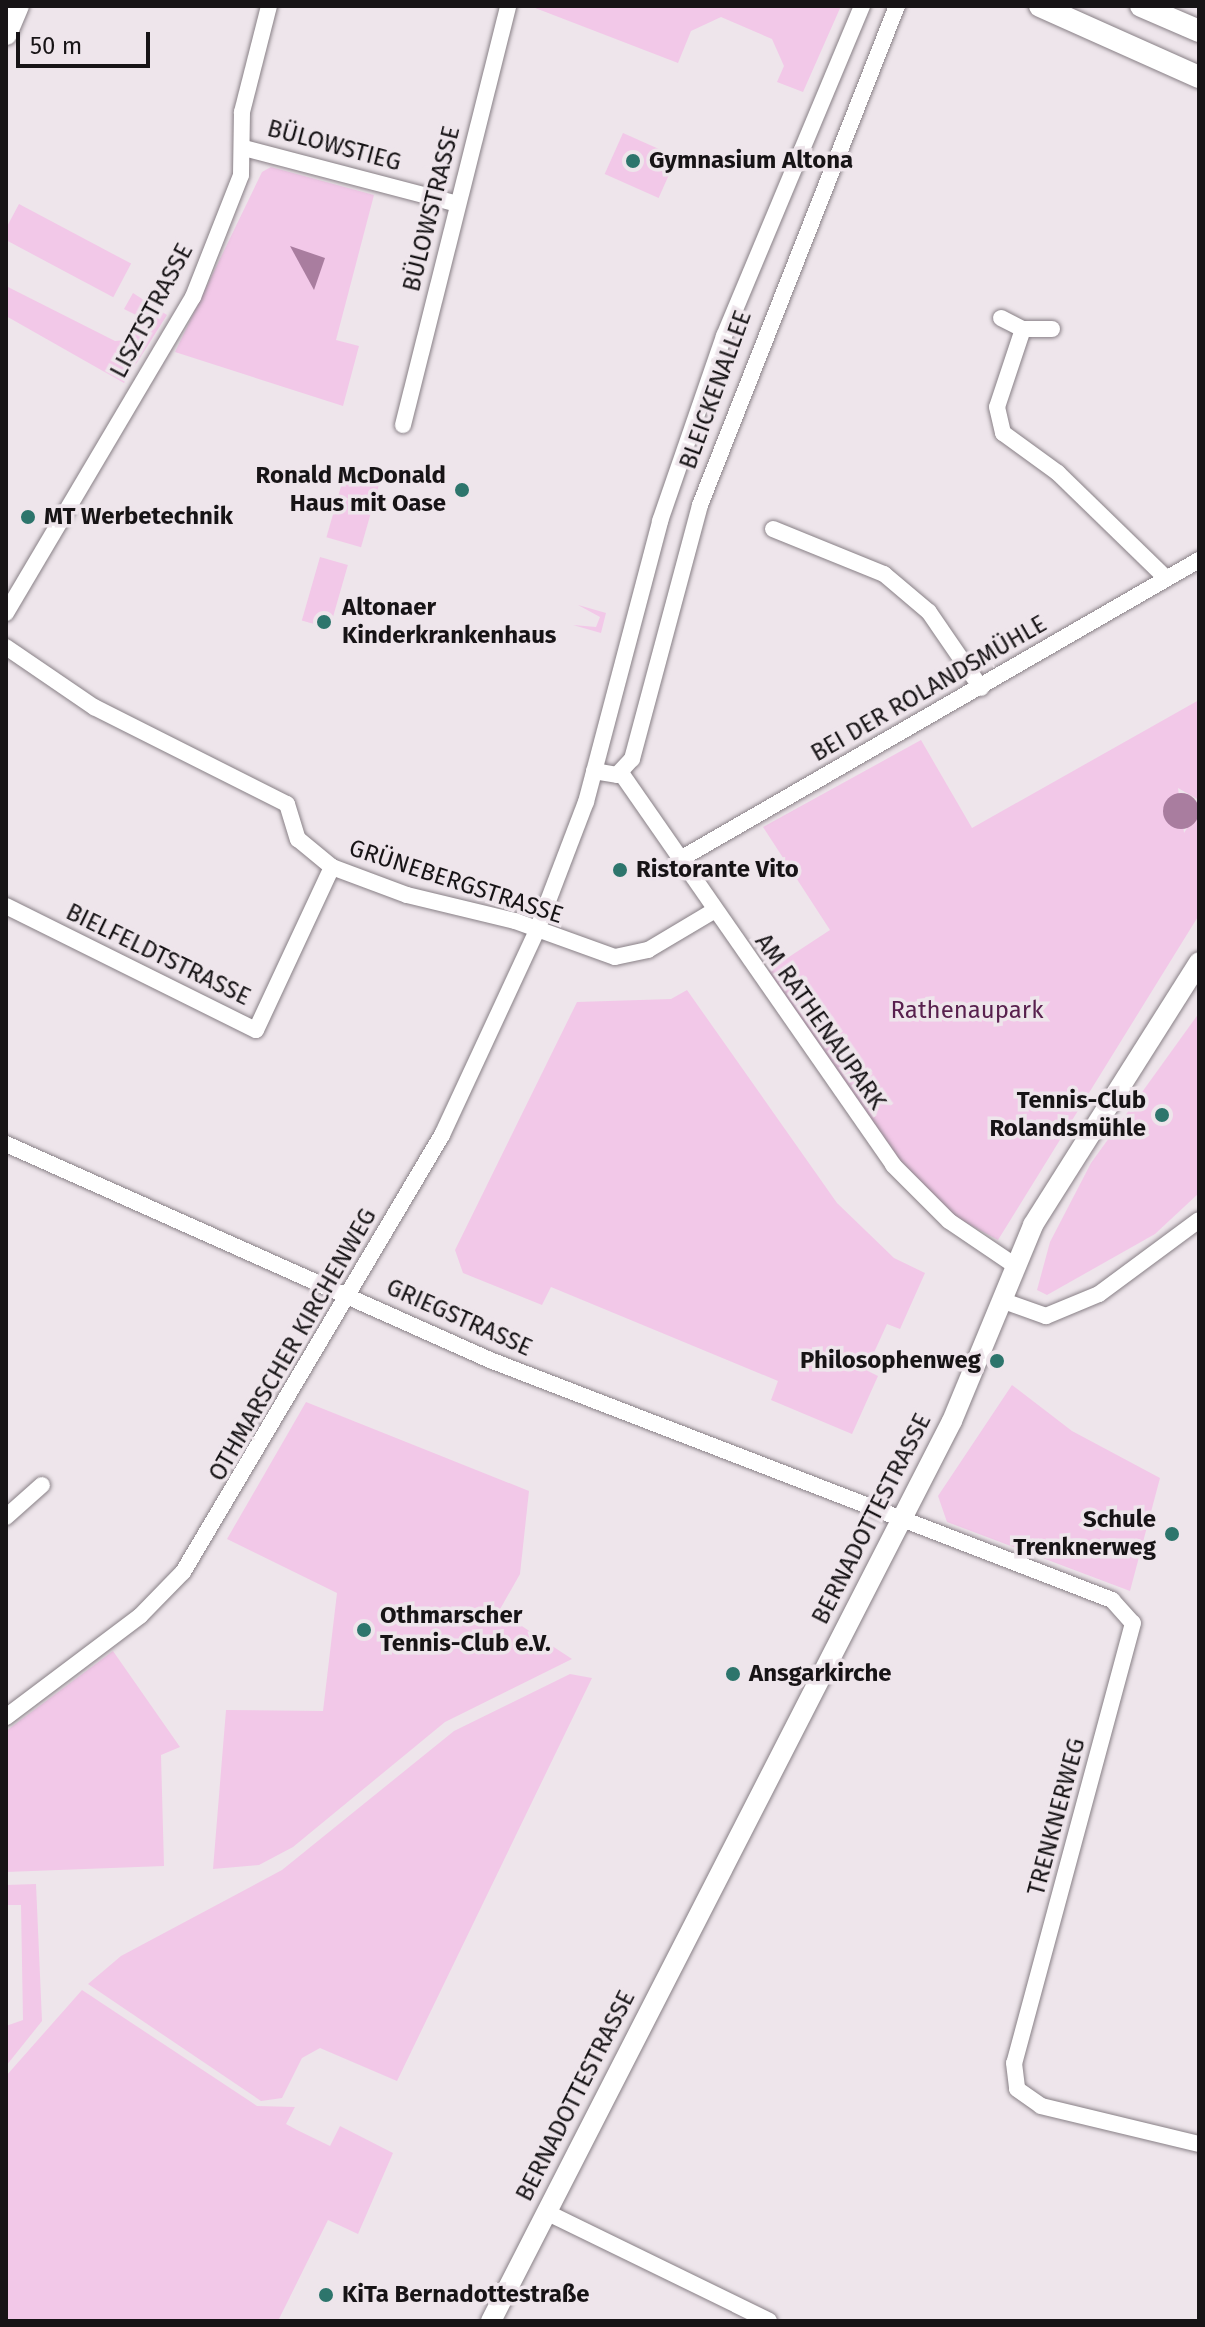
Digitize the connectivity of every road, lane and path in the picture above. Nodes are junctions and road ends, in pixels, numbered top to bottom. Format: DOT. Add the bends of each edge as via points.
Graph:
graph roads {
  1 [pos="18,6"];
  2 [pos="269,6"];
  3 [pos="508,6"];
  4 [pos="862,6"];
  5 [pos="897,6"];
  6 [pos="1040,6"];
  7 [pos="1141,6"];
  8 [pos="1199,31"];
  9 [pos="6,34"];
  10 [pos="1199,77"];
  11 [pos="244,148"];
  12 [pos="457,204"];
  13 [pos="1001,318"];
  14 [pos="1023,329"];
  15 [pos="1052,329"];
  16 [pos="403,425"];
  17 [pos="773,529"];
  18 [pos="1199,560"];
  19 [pos="1165,577"];
  20 [pos="6,613"];
  21 [pos="6,647"];
  22 [pos="981,688"];
  23 [pos="594,771"];
  24 [pos="621,773"];
  25 [pos="682,858"];
  26 [pos="332,867"];
  27 [pos="6,906"];
  28 [pos="715,910"];
  29 [pos="537,930"];
  30 [pos="1199,962"];
  31 [pos="6,1144"];
  32 [pos="1199,1220"];
  33 [pos="1014,1265"];
  34 [pos="348,1293"];
  35 [pos="1001,1300"];
  36 [pos="42,1485"];
  37 [pos="6,1517"];
  38 [pos="900,1517"];
  39 [pos="6,1717"];
  40 [pos="1199,2144"];
  41 [pos="546,2212"];
  42 [pos="491,2321"];
  43 [pos="769,2321"];
  1 -- 9 [label="main road"];
  2 -- 11 [label="street, LISZTSTRASSE" via="242,112"];
  3 -- 12 [label="street, BÜLOWSTRASSE"];
  4 -- 23 [label="street, BLEICKENALLEE" via="724,336 660,521"];
  5 -- 24 [label="street, BLEICKENALLEE" via="757,345 700,505 632,759"];
  6 -- 10 [label="main road"];
  7 -- 8 [label="main road"];
  11 -- 12 [label="street, BÜLOWSTIEG"];
  11 -- 20 [label="street, LISZTSTRASSE" via="241,175 193,297"];
  12 -- 16 [label="street, BÜLOWSTRASSE"];
  13 -- 14 [label="street"];
  14 -- 15 [label="street"];
  14 -- 19 [label="street" via="997,407 1003,433 1069,483"];
  17 -- 22 [label="street" via="855,557 901,587 929,612"];
  18 -- 19 [label="street, BEI DER ROLANDSMÜHLE"];
  19 -- 22 [label="street, BEI DER ROLANDSMÜHLE"];
  21 -- 26 [label="street, GRÜNEBERGSTRASSE" via="94,707 287,804 298,839"];
  22 -- 25 [label="street, BEI DER ROLANDSMÜHLE"];
  23 -- 24 [label="street"];
  23 -- 29 [label="street, BLEICKENALLEE"];
  24 -- 25 [label="street, AM RATHENAUPARK"];
  25 -- 28 [label="street, AM RATHENAUPARK"];
  26 -- 27 [label="street, BIELFELDTSTRASSE" via="256,1030"];
  26 -- 29 [label="street, GRÜNEBERGSTRASSE"];
  28 -- 29 [label="street, GRÜNEBERGSTRASSE" via="648,950 615,957"];
  28 -- 33 [label="street, AM RATHENAUPARK" via="893,1165 949,1221"];
  29 -- 34 [label="street, OTHMARSCHER KIRCHENWEG" via="442,1135"];
  30 -- 33 [label="street, BERNADOTTESTRASSE" via="1051,1192"];
  31 -- 34 [label="street, GRIEGSTRASSE"];
  32 -- 35 [label="street" via="1099,1294 1046,1316"];
  33 -- 35 [label="street, BERNADOTTESTRASSE"];
  34 -- 38 [label="street, GRIEGSTRASSE" via="490,1360"];
  34 -- 39 [label="street, OTHMARSCHER KIRCHENWEG" via="183,1572 140,1616"];
  35 -- 38 [label="street, BERNADOTTESTRASSE" via="952,1421"];
  36 -- 37 [label="street"];
  38 -- 40 [label="street, TRENKNERWEG" via="1112,1600 1133,1623 1016,2076 1017,2089 1041,2106"];
  38 -- 41 [label="street, BERNADOTTESTRASSE"];
  41 -- 42 [label="street, BERNADOTTESTRASSE"];
  41 -- 43 [label="street"];
}
